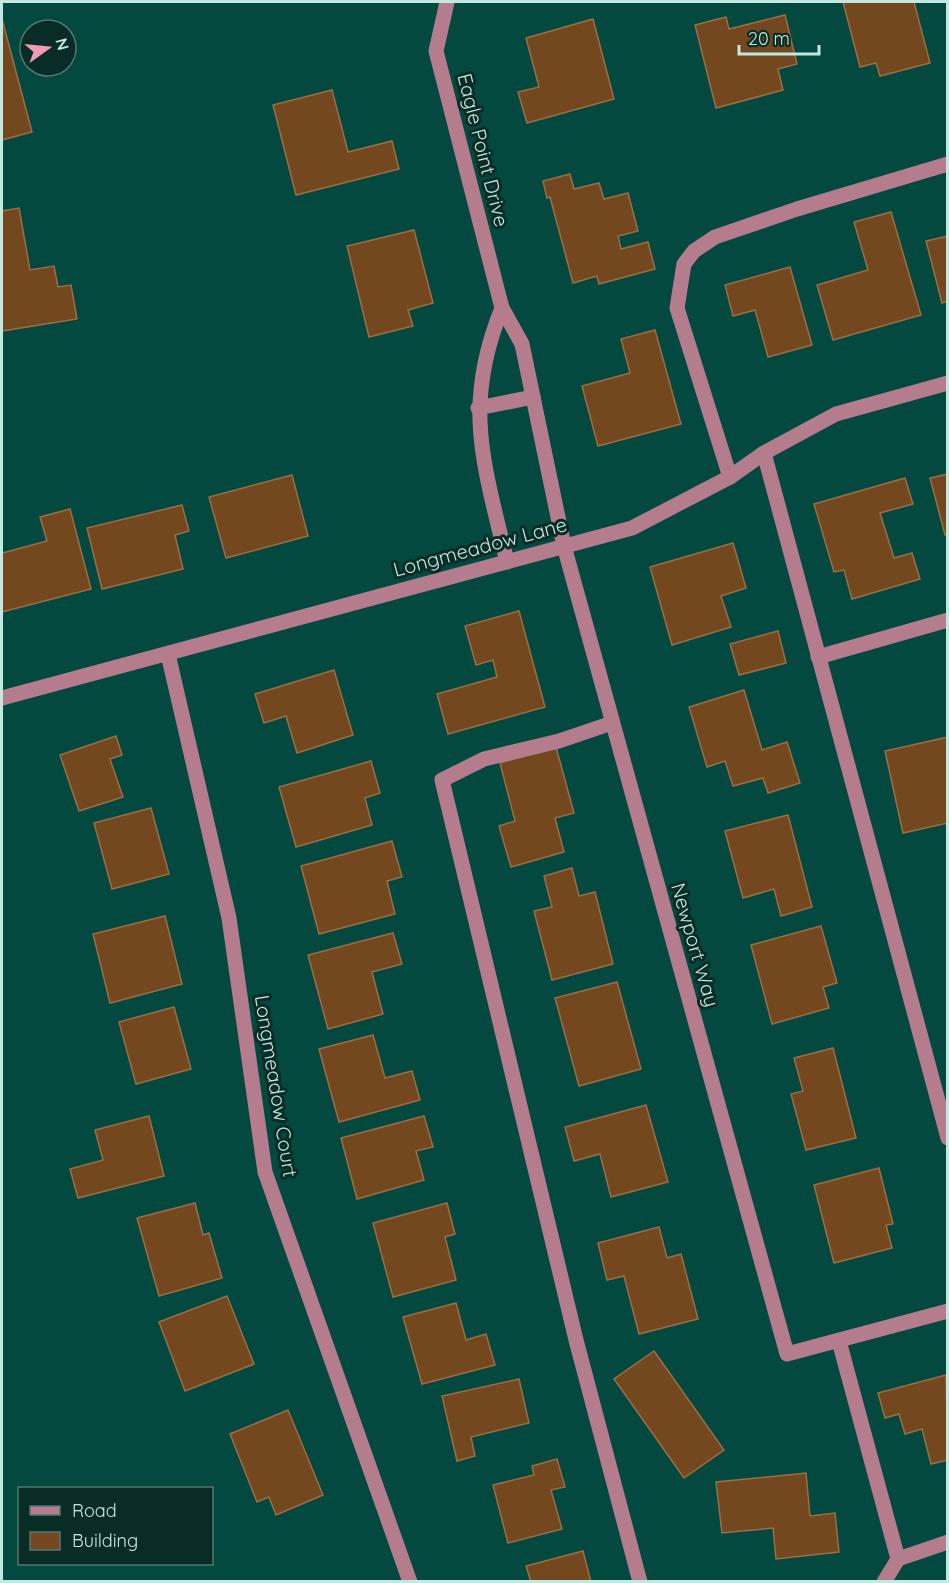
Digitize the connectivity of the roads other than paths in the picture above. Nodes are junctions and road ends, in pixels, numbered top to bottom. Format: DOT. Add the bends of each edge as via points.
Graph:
graph roads {
  1 [pos="447,2"];
  2 [pos="948,164"];
  3 [pos="502,308"];
  4 [pos="948,383"];
  5 [pos="533,397"];
  6 [pos="478,408"];
  7 [pos="764,453"];
  8 [pos="730,477"];
  9 [pos="564,546"];
  10 [pos="507,562"];
  11 [pos="948,620"];
  12 [pos="168,654"];
  13 [pos="818,657"];
  14 [pos="2,698"];
  15 [pos="612,723"];
  16 [pos="948,1138"];
  17 [pos="948,1311"];
  18 [pos="839,1341"];
  19 [pos="948,1542"];
  20 [pos="898,1559"];
  21 [pos="410,1581"];
  22 [pos="639,1581"];
  23 [pos="884,1581"];
  1 -- 3 [label="street, Eagle Point Drive" via="436,51"];
  2 -- 8 [label="street" via="797,208 715,237 694,251 684,264 677,308"];
  3 -- 5 [label="street, Eagle Point Drive" via="522,344"];
  3 -- 6 [label="street" via="487,345"];
  4 -- 7 [label="street, Longmeadow Lane" via="836,414"];
  5 -- 6 [label="street"];
  5 -- 9 [label="street, Eagle Point Drive"];
  6 -- 10 [label="street" via="480,446"];
  7 -- 8 [label="street, Longmeadow Lane"];
  7 -- 13 [label="street"];
  8 -- 9 [label="street, Longmeadow Lane" via="632,528"];
  9 -- 10 [label="street, Longmeadow Lane"];
  9 -- 15 [label="street, Newport Way"];
  10 -- 12 [label="street, Longmeadow Lane"];
  11 -- 13 [label="street"];
  12 -- 14 [label="street, Longmeadow Lane"];
  12 -- 21 [label="street, Longmeadow Court" via="229,918 265,1172"];
  13 -- 16 [label="street"];
  15 -- 18 [label="street, Newport Way" via="787,1354"];
  15 -- 22 [label="street" via="484,759 442,780 576,1340"];
  17 -- 18 [label="street"];
  18 -- 20 [label="street"];
  19 -- 20 [label="street"];
  20 -- 23 [label="street"];
}
